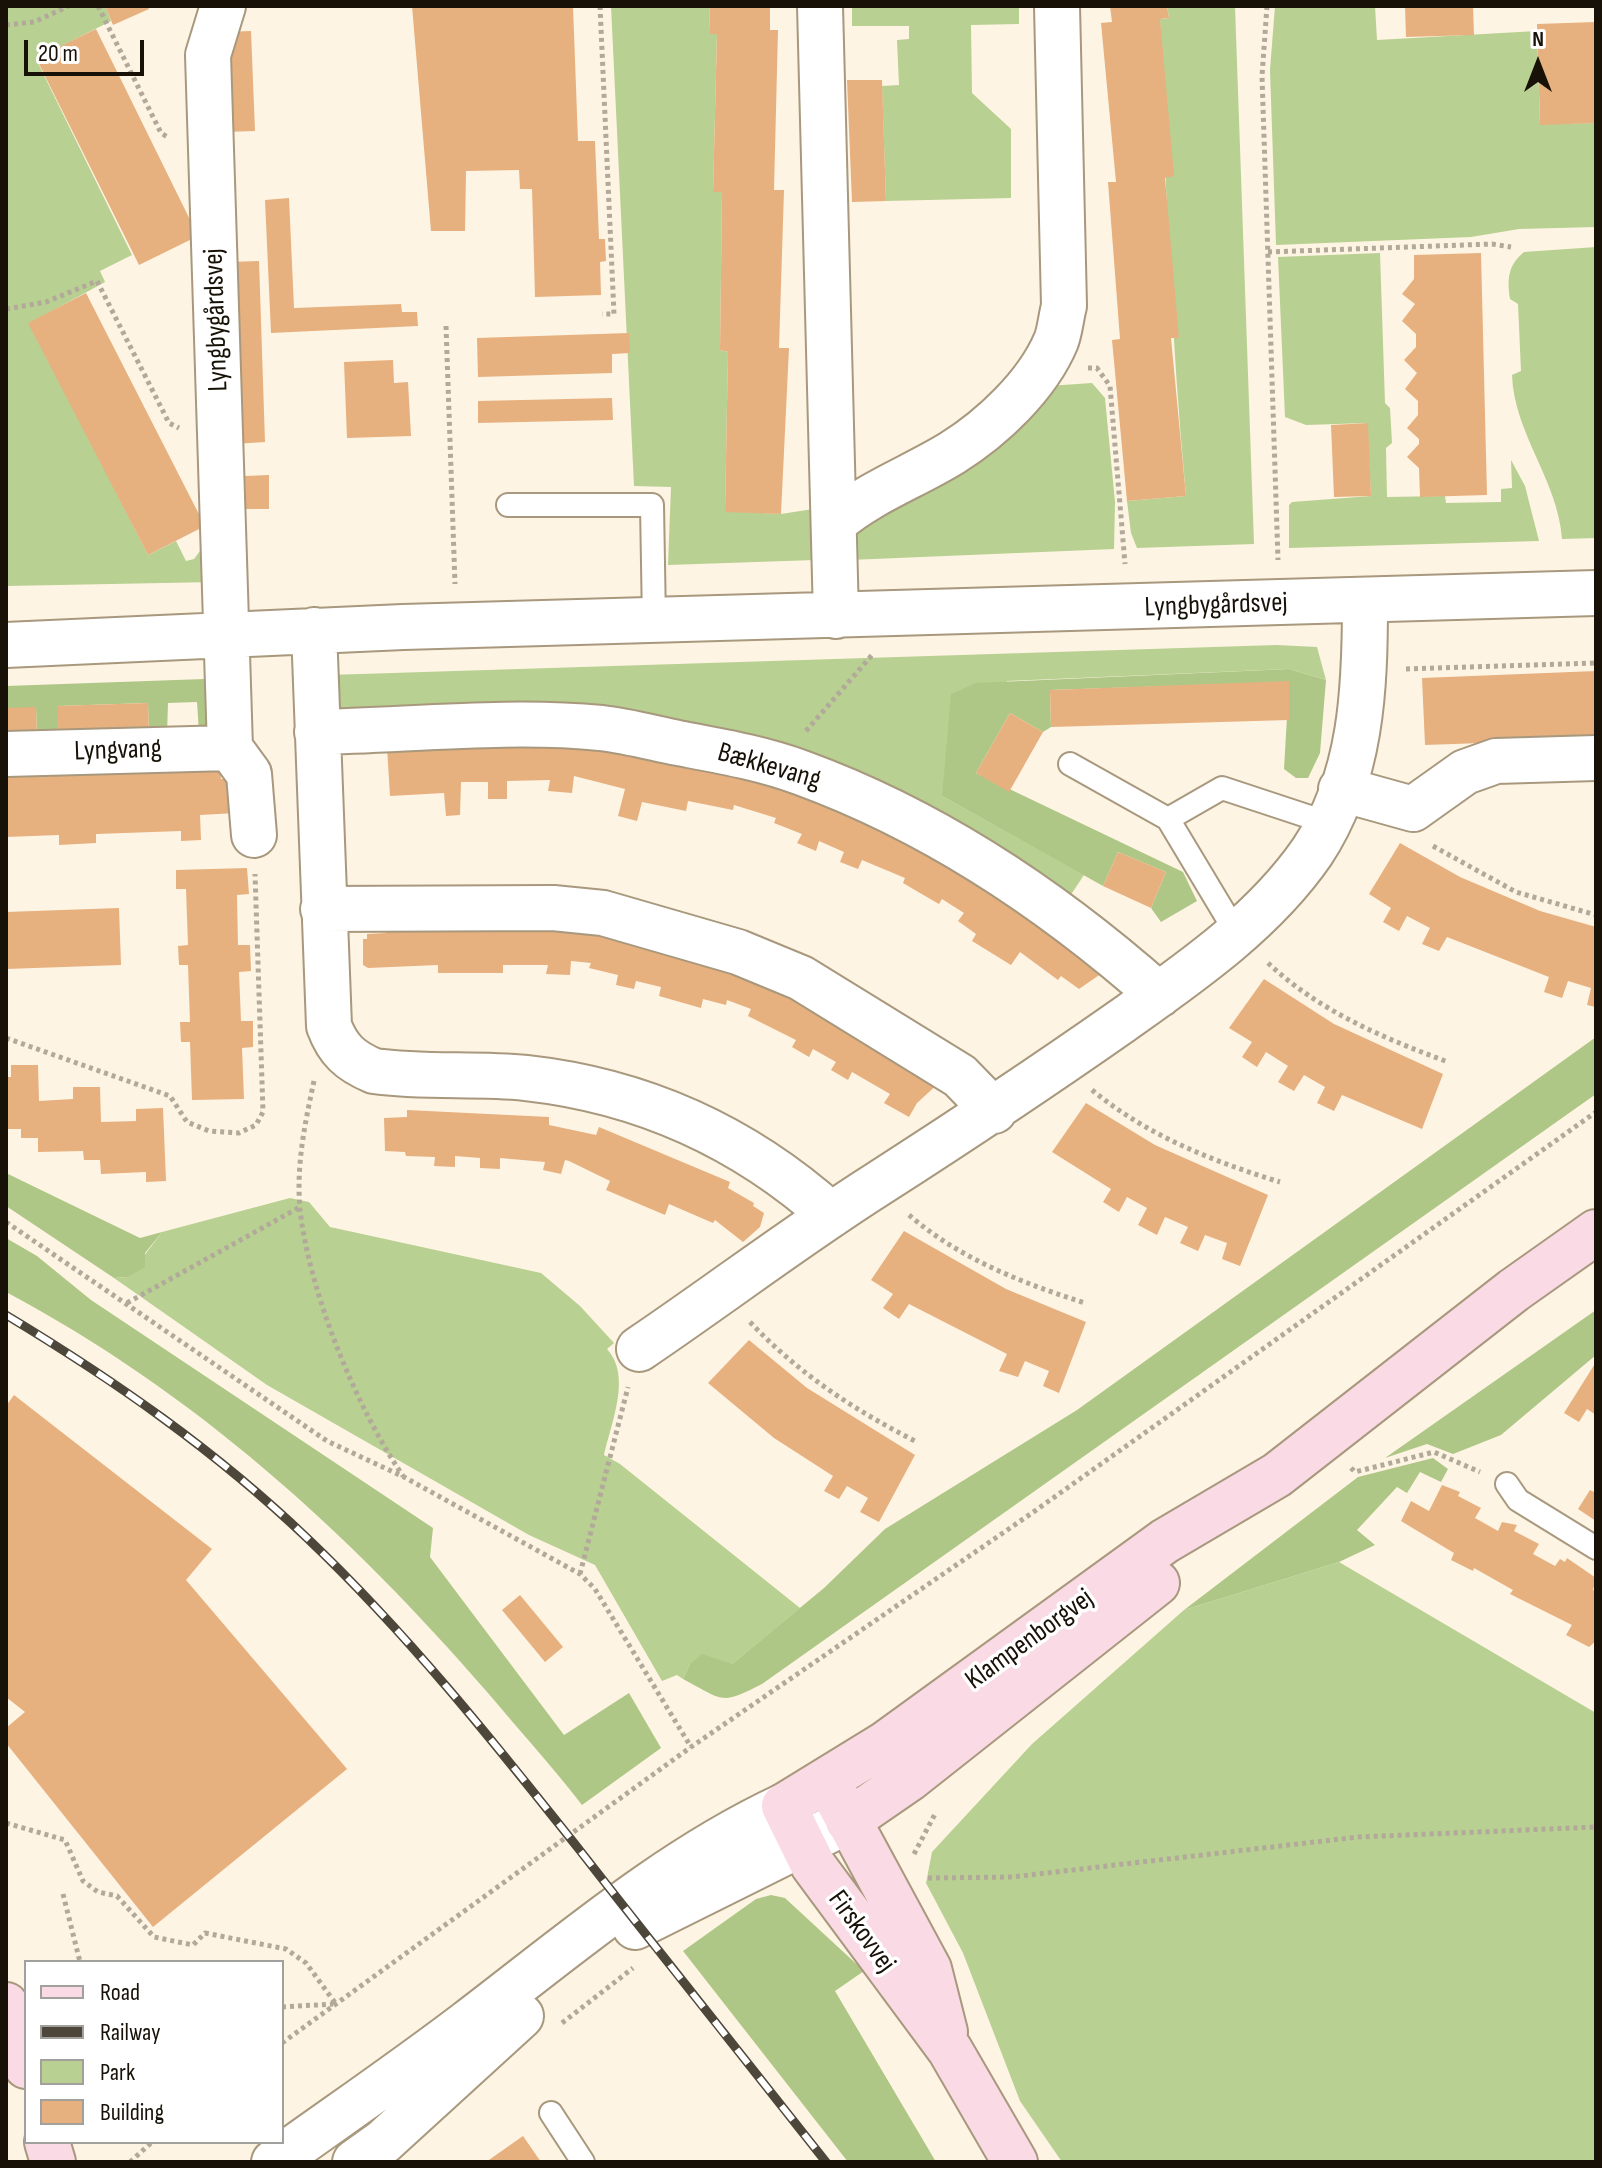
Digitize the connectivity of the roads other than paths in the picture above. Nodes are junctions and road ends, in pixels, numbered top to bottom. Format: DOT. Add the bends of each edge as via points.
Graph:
graph roads {
  1 [pos="223,6"];
  2 [pos="820,6"];
  3 [pos="1057,6"];
  4 [pos="508,505"];
  5 [pos="836,521"];
  6 [pos="1596,593"];
  7 [pos="1365,602"];
  8 [pos="854,616"];
  9 [pos="654,622"];
  10 [pos="314,630"];
  11 [pos="228,636"];
  12 [pos="6,645"];
  13 [pos="317,732"];
  14 [pos="230,748"];
  15 [pos="6,754"];
  16 [pos="1596,758"];
  17 [pos="1070,764"];
  18 [pos="1334,806"];
  19 [pos="1168,819"];
  20 [pos="254,835"];
  21 [pos="323,909"];
  22 [pos="1237,934"];
  23 [pos="1159,995"];
  24 [pos="994,1111"];
  25 [pos="831,1215"];
  26 [pos="1596,1232"];
  27 [pos="639,1349"];
  28 [pos="1277,1475"];
  29 [pos="1507,1484"];
  30 [pos="1596,1548"];
  31 [pos="828,1782"];
  32 [pos="784,1806"];
  33 [pos="848,1821"];
  34 [pos="802,1846"];
  35 [pos="6,2005"];
  36 [pos="950,2050"];
  37 [pos="24,2060"];
  38 [pos="551,2113"];
  39 [pos="274,2162"];
  40 [pos="355,2162"];
  41 [pos="583,2162"];
  42 [pos="1015,2162"];
  1 -- 11 [label="street, Lyngbygårdsvej" via="208,55"];
  2 -- 5 [label="street"];
  3 -- 5 [label="street" via="1064,306 1056,341 1039,370 999,416 953,452 864,498"];
  4 -- 9 [label="lane" via="652,505"];
  5 -- 8 [label="street"];
  6 -- 7 [label="street, Lyngbygårdsvej"];
  7 -- 8 [label="street, Lyngbygårdsvej"];
  7 -- 18 [label="street" via="1365,670 1357,735"];
  8 -- 9 [label="street, Lyngbygårdsvej"];
  9 -- 10 [label="street, Lyngbygårdsvej"];
  10 -- 11 [label="street, Lyngbygårdsvej"];
  10 -- 13 [label="street"];
  11 -- 12 [label="street, Lyngbygårdsvej"];
  11 -- 14 [label="street"];
  13 -- 21 [label="street"];
  13 -- 23 [label="street, Bækkevang" via="603,728 802,772 928,828 976,856 1090,934"];
  14 -- 15 [label="street, Lyngvang"];
  14 -- 20 [label="street" via="249,774"];
  16 -- 18 [label="street" via="1496,761 1465,772 1413,809"];
  17 -- 19 [label="lane"];
  18 -- 19 [label="lane" via="1222,788"];
  18 -- 22 [label="street" via="1293,876"];
  19 -- 22 [label="lane"];
  21 -- 24 [label="street" via="553,908 603,913 738,952 801,978 960,1076"];
  21 -- 25 [label="street" via="329,1026 351,1060 374,1071 576,1086 675,1115 764,1160"];
  22 -- 23 [label="street"];
  23 -- 24 [label="street"];
  24 -- 25 [label="street"];
  25 -- 27 [label="street"];
  26 -- 28 [label="street, Klampenborgvej"];
  28 -- 31 [label="street, Klampenborgvej" via="1165,1541"];
  28 -- 33 [label="street, Klampenborgvej" via="1230,1530"];
  29 -- 30 [label="lane" via="1518,1500"];
  31 -- 32 [label="street, Klampenborgvej"];
  31 -- 33 [label="street, Firskovvej"];
  32 -- 34 [label="street, Firskovvej"];
  32 -- 39 [label="street" via="740,1826 542,1961 467,2023"];
  33 -- 34 [label="street"];
  33 -- 36 [label="street, Firskovvej" via="929,1969"];
  34 -- 36 [label="street, Firskovvej"];
  34 -- 40 [label="street" via="615,1937"];
  35 -- 37 [label="street"];
  36 -- 42 [label="street, Firskovvej"];
  38 -- 41 [label="lane"];
}
